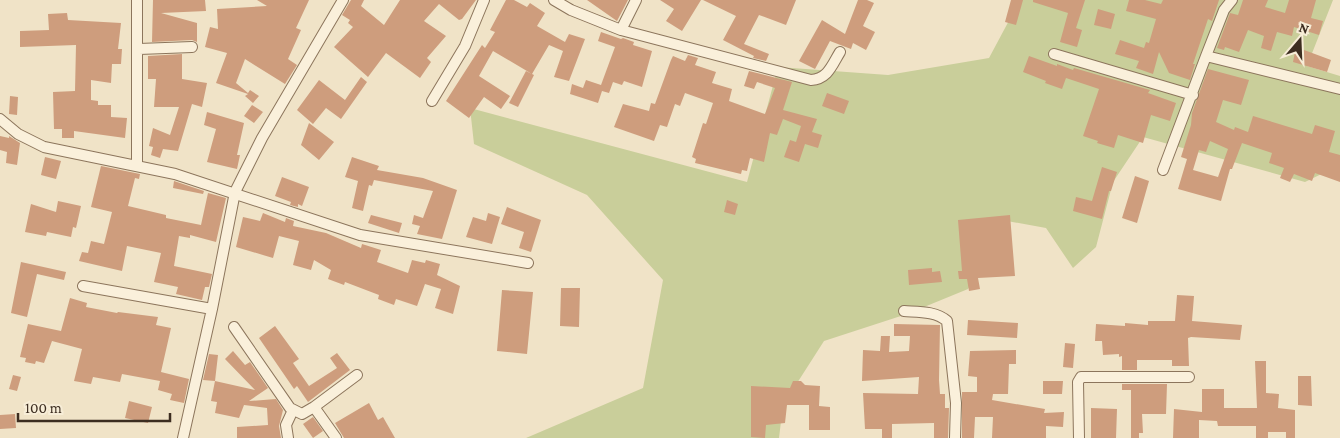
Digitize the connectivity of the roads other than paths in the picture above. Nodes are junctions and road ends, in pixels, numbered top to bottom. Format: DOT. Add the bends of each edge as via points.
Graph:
graph roads {
  1 [pos="137,0"];
  2 [pos="344,0"];
  3 [pos="484,0"];
  4 [pos="554,0"];
  5 [pos="636,0"];
  6 [pos="1232,0"];
  7 [pos="621,30"];
  8 [pos="192,47"];
  9 [pos="138,48"];
  10 [pos="840,52"];
  11 [pos="1054,54"];
  12 [pos="1206,56"];
  13 [pos="1340,89"];
  14 [pos="1193,95"];
  15 [pos="432,101"];
  16 [pos="0,119"];
  17 [pos="137,165"];
  18 [pos="1163,170"];
  19 [pos="235,192"];
  20 [pos="528,263"];
  21 [pos="83,286"];
  22 [pos="212,309"];
  23 [pos="904,311"];
  24 [pos="234,327"];
  25 [pos="357,375"];
  26 [pos="1189,376"];
  27 [pos="314,407"];
  28 [pos="293,410"];
  29 [pos="183,438"];
  30 [pos="288,438"];
  31 [pos="336,438"];
  32 [pos="955,438"];
  33 [pos="1079,438"];
  1 -- 9 [label="street"];
  2 -- 19 [label="street" via="262,138"];
  3 -- 15 [label="street" via="465,46"];
  4 -- 7 [label="street"];
  5 -- 7 [label="street"];
  6 -- 12 [label="street" via="1224,10"];
  7 -- 10 [label="street" via="812,80 826,75"];
  8 -- 9 [label="street"];
  9 -- 17 [label="street"];
  11 -- 14 [label="street"];
  12 -- 13 [label="street"];
  12 -- 14 [label="street"];
  14 -- 18 [label="street"];
  16 -- 17 [label="street" via="18,134 44,147"];
  17 -- 19 [label="street"];
  19 -- 20 [label="street" via="360,235"];
  19 -- 22 [label="street"];
  21 -- 22 [label="street"];
  22 -- 29 [label="street"];
  23 -- 32 [label="street" via="925,312 947,321 956,403"];
  24 -- 28 [label="street"];
  25 -- 27 [label="street"];
  26 -- 33 [label="street" via="1081,376 1078,382"];
  27 -- 28 [label="street" via="302,414"];
  27 -- 31 [label="street"];
  28 -- 30 [label="street" via="286,425"];
}
